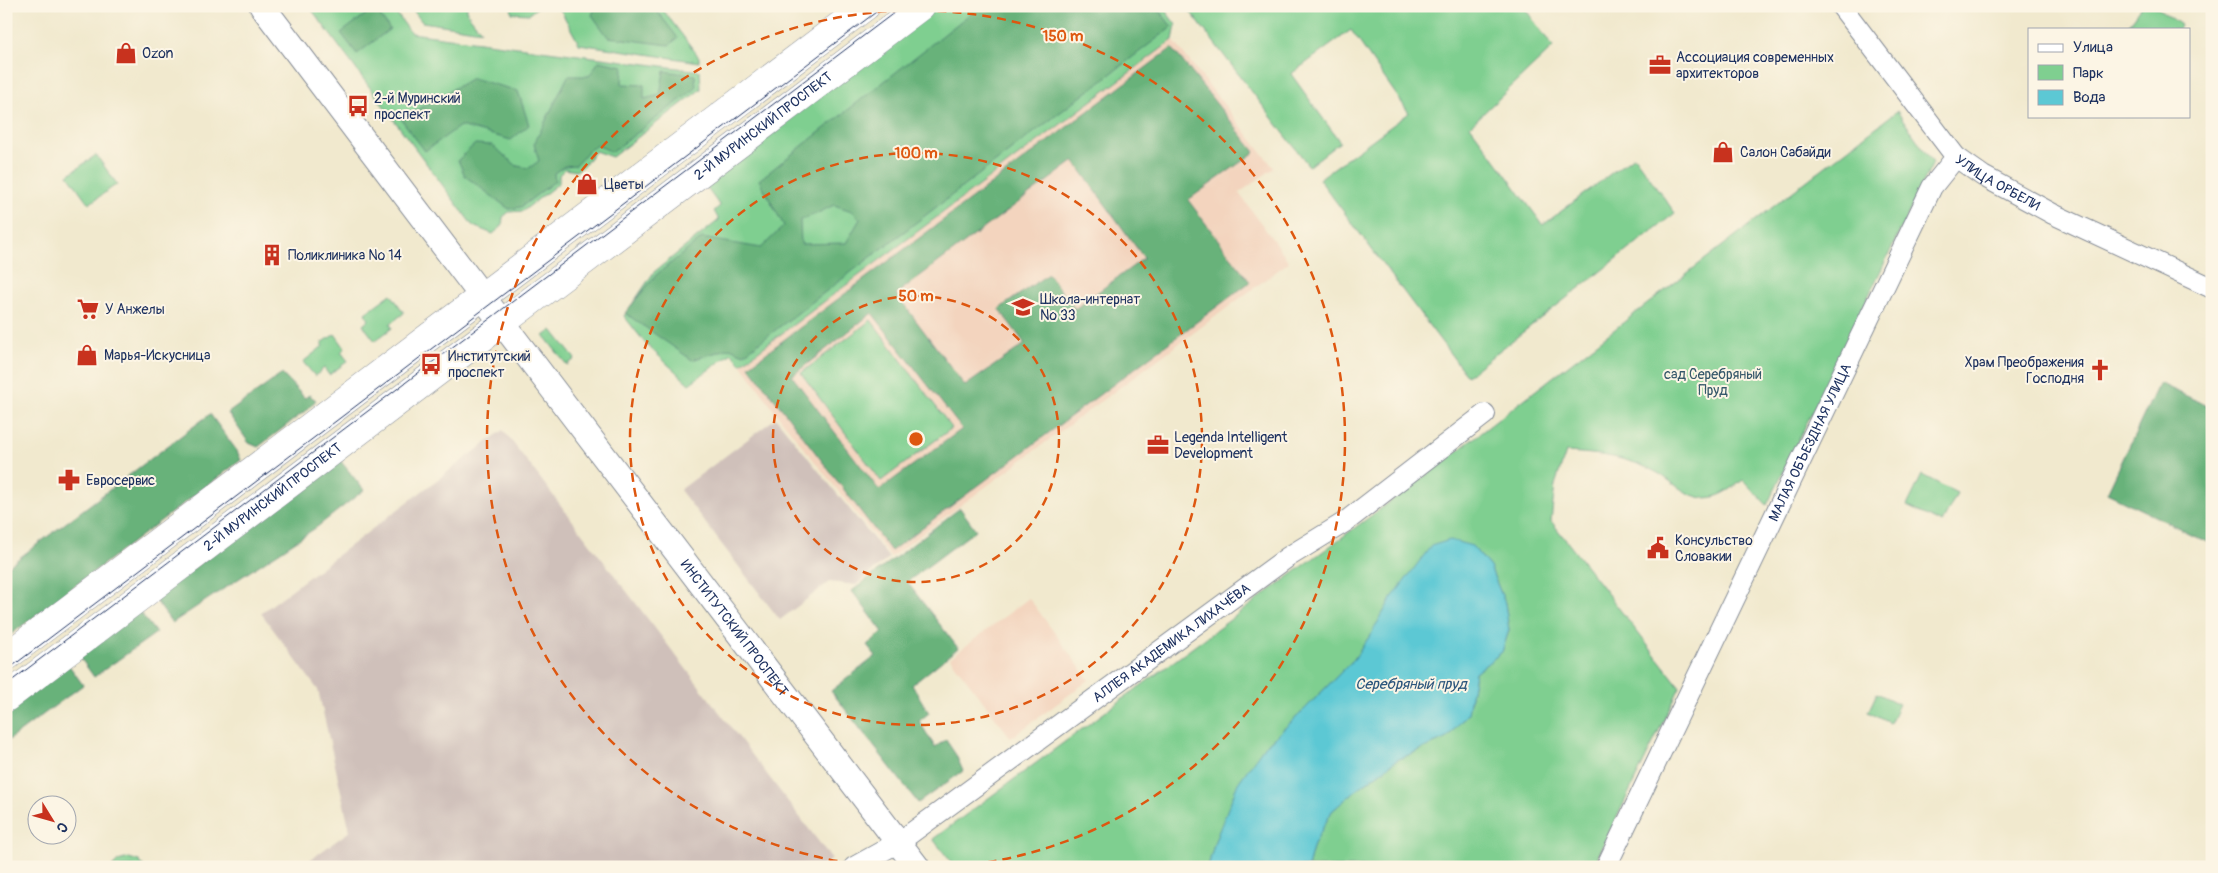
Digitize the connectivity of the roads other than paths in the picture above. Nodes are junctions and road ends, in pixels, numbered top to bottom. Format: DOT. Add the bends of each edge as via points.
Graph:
graph roads {
  1 [pos="262,6"];
  2 [pos="866,6"];
  3 [pos="921,6"];
  4 [pos="1842,6"];
  5 [pos="1956,157"];
  6 [pos="2212,288"];
  7 [pos="482,297"];
  8 [pos="502,324"];
  9 [pos="1484,414"];
  10 [pos="6,657"];
  11 [pos="6,698"];
  12 [pos="899,842"];
  13 [pos="854,867"];
  14 [pos="918,867"];
  15 [pos="1606,867"];
  1 -- 7 [label="street, ИНСТИТУТСКИЙ ПРОСПЕКТ"];
  2 -- 7 [label="main road"];
  3 -- 8 [label="main road, 2-Й МУРИНСКИЙ ПРОСПЕКТ"];
  4 -- 5 [label="street, УЛИЦА ОРБЕЛИ"];
  5 -- 6 [label="street, УЛИЦА ОРБЕЛИ" via="1983,176 2053,214"];
  5 -- 15 [label="street, МАЛАЯ ОБЪЕЗДНАЯ УЛИЦА" via="1932,187"];
  7 -- 8 [label="street, ИНСТИТУТСКИЙ ПРОСПЕКТ"];
  7 -- 10 [label="main road"];
  8 -- 11 [label="main road, 2-Й МУРИНСКИЙ ПРОСПЕКТ"];
  8 -- 12 [label="street, ИНСТИТУТСКИЙ ПРОСПЕКТ"];
  9 -- 12 [label="street, АЛЛЕЯ АКАДЕМИКА ЛИХАЧЁВА" via="1346,522 1288,557"];
  12 -- 13 [label="street, АЛЛЕЯ АКАДЕМИКА ЛИХАЧЁВА"];
  12 -- 14 [label="street, ИНСТИТУТСКИЙ ПРОСПЕКТ"];
}
